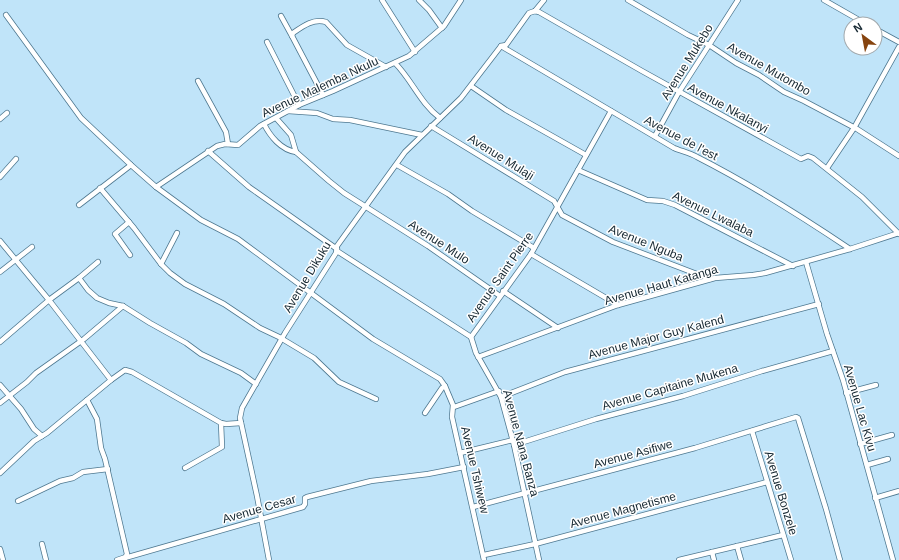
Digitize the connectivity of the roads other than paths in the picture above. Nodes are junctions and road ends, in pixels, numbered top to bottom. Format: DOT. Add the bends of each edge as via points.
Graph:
graph roads {
  1 [pos="382,0"];
  2 [pos="419,0"];
  3 [pos="461,0"];
  4 [pos="544,0"];
  5 [pos="628,0"];
  6 [pos="738,0"];
  7 [pos="824,0"];
  8 [pos="535,11"];
  9 [pos="6,15"];
  10 [pos="281,16"];
  11 [pos="852,16"];
  12 [pos="442,28"];
  13 [pos="883,33"];
  14 [pos="292,36"];
  15 [pos="267,42"];
  16 [pos="899,42"];
  17 [pos="709,45"];
  18 [pos="502,46"];
  19 [pos="899,47"];
  20 [pos="415,52"];
  21 [pos="395,63"];
  22 [pos="386,67"];
  23 [pos="198,80"];
  24 [pos="471,86"];
  25 [pos="680,92"];
  26 [pos="323,96"];
  27 [pos="299,105"];
  28 [pos="288,111"];
  29 [pos="611,111"];
  30 [pos="7,113"];
  31 [pos="276,118"];
  32 [pos="440,118"];
  33 [pos="0,119"];
  34 [pos="264,124"];
  35 [pos="431,126"];
  36 [pos="854,128"];
  37 [pos="422,135"];
  38 [pos="655,136"];
  39 [pos="228,144"];
  40 [pos="208,151"];
  41 [pos="296,152"];
  42 [pos="586,155"];
  43 [pos="899,156"];
  44 [pos="16,159"];
  45 [pos="131,165"];
  46 [pos="397,165"];
  47 [pos="828,168"];
  48 [pos="578,170"];
  49 [pos="0,177"];
  50 [pos="156,187"];
  51 [pos="100,188"];
  52 [pos="79,205"];
  53 [pos="366,207"];
  54 [pos="558,208"];
  55 [pos="129,222"];
  56 [pos="177,233"];
  57 [pos="899,233"];
  58 [pos="0,241"];
  59 [pos="32,247"];
  60 [pos="534,248"];
  61 [pos="850,249"];
  62 [pos="337,250"];
  63 [pos="531,254"];
  64 [pos="130,255"];
  65 [pos="16,260"];
  66 [pos="98,262"];
  67 [pos="806,262"];
  68 [pos="161,264"];
  69 [pos="793,266"];
  70 [pos="0,272"];
  71 [pos="79,278"];
  72 [pos="710,279"];
  73 [pos="504,290"];
  74 [pos="310,293"];
  75 [pos="500,296"];
  76 [pos="49,300"];
  77 [pos="819,304"];
  78 [pos="123,306"];
  79 [pos="618,306"];
  80 [pos="558,328"];
  81 [pos="471,337"];
  82 [pos="282,338"];
  83 [pos="82,341"];
  84 [pos="0,342"];
  85 [pos="833,351"];
  86 [pos="478,357"];
  87 [pos="111,380"];
  88 [pos="256,384"];
  89 [pos="0,385"];
  90 [pos="876,385"];
  91 [pos="445,386"];
  92 [pos="499,391"];
  93 [pos="846,393"];
  94 [pos="9,396"];
  95 [pos="502,397"];
  96 [pos="376,399"];
  97 [pos="87,400"];
  98 [pos="0,403"];
  99 [pos="454,407"];
  100 [pos="425,413"];
  101 [pos="220,423"];
  102 [pos="242,423"];
  103 [pos="752,431"];
  104 [pos="892,435"];
  105 [pos="42,436"];
  106 [pos="513,442"];
  107 [pos="860,444"];
  108 [pos="460,453"];
  109 [pos="888,459"];
  110 [pos="867,465"];
  111 [pos="464,467"];
  112 [pos="185,468"];
  113 [pos="108,469"];
  114 [pos="0,473"];
  115 [pos="766,482"];
  116 [pos="899,491"];
  117 [pos="525,493"];
  118 [pos="876,498"];
  119 [pos="18,501"];
  120 [pos="473,507"];
  121 [pos="262,519"];
  122 [pos="783,536"];
  123 [pos="42,544"];
  124 [pos="535,544"];
  125 [pos="737,546"];
  126 [pos="0,549"];
  127 [pos="712,552"];
  128 [pos="484,557"];
  129 [pos="125,559"];
  130 [pos="3,560"];
  131 [pos="46,560"];
  132 [pos="117,560"];
  133 [pos="270,560"];
  134 [pos="539,560"];
  135 [pos="679,560"];
  136 [pos="714,560"];
  137 [pos="741,560"];
  138 [pos="791,560"];
  139 [pos="840,560"];
  140 [pos="893,560"];
  1 -- 20 [label="street"];
  2 -- 12 [label="street"];
  3 -- 12 [label="street, Avenue Malemba Nkulu"];
  4 -- 8 [label="street"];
  5 -- 17 [label="street, Avenue Mutombo"];
  6 -- 17 [label="street, Avenue Mukebo"];
  7 -- 11 [label="street"];
  8 -- 18 [label="street, Avenue Dikuku" via="529,13 506,45"];
  8 -- 25 [label="street, Avenue Nkalanyi"];
  9 -- 45 [label="street" via="81,118"];
  10 -- 14 [label="street"];
  12 -- 20 [label="street, Avenue Malemba Nkulu"];
  13 -- 16 [label="street"];
  14 -- 22 [label="street" via="308,23 324,21 347,45"];
  14 -- 26 [label="street"];
  15 -- 27 [label="street"];
  17 -- 25 [label="street, Avenue Mukebo"];
  17 -- 36 [label="street, Avenue Mutombo" via="784,92"];
  18 -- 24 [label="street, Avenue Dikuku"];
  18 -- 29 [label="street, Avenue de l'est"];
  19 -- 36 [label="street"];
  20 -- 21 [label="street, Avenue Malemba Nkulu"];
  21 -- 22 [label="street, Avenue Malemba Nkulu"];
  21 -- 32 [label="street" via="405,73 423,102"];
  22 -- 26 [label="street, Avenue Malemba Nkulu"];
  23 -- 39 [label="street" via="226,132"];
  24 -- 32 [label="street, Avenue Dikuku"];
  24 -- 42 [label="street" via="506,110"];
  25 -- 38 [label="street, Avenue Mukebo"];
  25 -- 47 [label="street, Avenue Nkalanyi" via="800,159 811,157"];
  26 -- 27 [label="street, Avenue Malemba Nkulu"];
  27 -- 28 [label="street, Avenue Malemba Nkulu"];
  28 -- 31 [label="street, Avenue Malemba Nkulu"];
  28 -- 37 [label="street" via="318,112 333,119 350,120"];
  29 -- 38 [label="street, Avenue de l'est"];
  29 -- 42 [label="street, Avenue Saint Pierre"];
  30 -- 33 [label="street"];
  31 -- 34 [label="street, Avenue Malemba Nkulu"];
  31 -- 41 [label="street" via="291,135"];
  32 -- 35 [label="street, Avenue Dikuku"];
  34 -- 39 [label="street, Avenue Malemba Nkulu" via="238,145"];
  34 -- 41 [label="street, Avenue Mulo" via="283,147"];
  35 -- 37 [label="street, Avenue Dikuku"];
  35 -- 54 [label="street, Avenue Mulaji" via="554,201"];
  36 -- 43 [label="street, Avenue Mutombo"];
  36 -- 47 [label="street"];
  37 -- 46 [label="street, Avenue Dikuku" via="405,152"];
  38 -- 61 [label="street, Avenue de l'est" via="758,191"];
  39 -- 40 [label="street, Avenue Malemba Nkulu"];
  40 -- 50 [label="street, Avenue Malemba Nkulu"];
  40 -- 62 [label="street, Avenue Saint Pierre" via="249,187"];
  41 -- 53 [label="street, Avenue Mulo" via="329,181"];
  42 -- 48 [label="street, Avenue Saint Pierre"];
  44 -- 49 [label="street"];
  45 -- 50 [label="street"];
  45 -- 51 [label="street"];
  46 -- 53 [label="street, Avenue Dikuku"];
  46 -- 60 [label="street"];
  47 -- 57 [label="street, Avenue Nkalanyi"];
  48 -- 54 [label="street, Avenue Saint Pierre"];
  48 -- 69 [label="street, Avenue Lwalaba" via="647,200 675,205"];
  50 -- 74 [label="street" via="201,220 238,240"];
  51 -- 52 [label="street"];
  51 -- 55 [label="street"];
  53 -- 62 [label="street, Avenue Dikuku"];
  53 -- 75 [label="street, Avenue Mulo"];
  54 -- 60 [label="street, Avenue Saint Pierre"];
  54 -- 72 [label="street, Avenue Nguba" via="562,214 613,242"];
  55 -- 64 [label="street" via="115,234"];
  55 -- 68 [label="street"];
  56 -- 68 [label="street"];
  57 -- 61 [label="street, Avenue Haut Katanga"];
  58 -- 65 [label="street"];
  59 -- 65 [label="street"];
  60 -- 63 [label="street, Avenue Saint Pierre"];
  61 -- 67 [label="street, Avenue Haut Katanga"];
  62 -- 74 [label="street, Avenue Dikuku"];
  62 -- 81 [label="street, Avenue Saint Pierre"];
  63 -- 73 [label="street, Avenue Saint Pierre"];
  63 -- 79 [label="street"];
  65 -- 70 [label="street"];
  65 -- 76 [label="street"];
  66 -- 71 [label="street"];
  67 -- 69 [label="street, Avenue Haut Katanga"];
  67 -- 77 [label="street, Avenue Lac Kivu"];
  68 -- 82 [label="street" via="185,284"];
  69 -- 72 [label="street, Avenue Haut Katanga" via="760,274"];
  71 -- 76 [label="street"];
  71 -- 78 [label="street" via="94,296"];
  72 -- 79 [label="street, Avenue Haut Katanga"];
  73 -- 75 [label="street, Avenue Saint Pierre"];
  73 -- 80 [label="street"];
  74 -- 82 [label="street, Avenue Dikuku"];
  74 -- 91 [label="street" via="378,342 429,372"];
  75 -- 81 [label="street, Avenue Saint Pierre"];
  76 -- 83 [label="street"];
  76 -- 84 [label="street"];
  77 -- 85 [label="street, Avenue Lac Kivu"];
  77 -- 95 [label="street, Avenue Major Guy Kalend" via="565,372"];
  78 -- 83 [label="street"];
  78 -- 88 [label="street"];
  79 -- 80 [label="street, Avenue Haut Katanga"];
  80 -- 86 [label="street, Avenue Haut Katanga"];
  81 -- 86 [label="street, Avenue Nana Banza"];
  82 -- 88 [label="street, Avenue Dikuku"];
  82 -- 96 [label="street" via="316,359 336,381"];
  83 -- 87 [label="street"];
  83 -- 94 [label="street" via="36,373"];
  85 -- 93 [label="street, Avenue Lac Kivu"];
  85 -- 106 [label="street, Avenue Capitaine Mukena" via="683,396"];
  86 -- 92 [label="street, Avenue Nana Banza"];
  87 -- 97 [label="street"];
  87 -- 101 [label="street" via="124,370 132,372"];
  88 -- 102 [label="street, Avenue Dikuku" via="241,411"];
  89 -- 94 [label="street"];
  90 -- 93 [label="street"];
  91 -- 99 [label="street, Avenue Tshiwew"];
  91 -- 100 [label="street"];
  92 -- 95 [label="street, Avenue Nana Banza"];
  92 -- 99 [label="street"];
  93 -- 107 [label="street, Avenue Lac Kivu"];
  94 -- 98 [label="street"];
  94 -- 105 [label="street"];
  95 -- 106 [label="street, Avenue Nana Banza"];
  97 -- 105 [label="street"];
  97 -- 113 [label="street" via="97,419 101,448"];
  99 -- 108 [label="street, Avenue Tshiwew" via="452,417"];
  101 -- 102 [label="street"];
  101 -- 112 [label="street" via="222,447"];
  102 -- 121 [label="street, Avenue Dikuku"];
  103 -- 115 [label="street, Avenue Bonzele"];
  103 -- 117 [label="street, Avenue Asifiwe"];
  103 -- 139 [label="street, Avenue Asifiwe" via="797,417"];
  104 -- 107 [label="street"];
  105 -- 114 [label="street"];
  106 -- 108 [label="street, Avenue Capitaine Mukena"];
  106 -- 117 [label="street, Avenue Nana Banza"];
  107 -- 110 [label="street, Avenue Lac Kivu"];
  108 -- 111 [label="street, Avenue Tshiwew"];
  109 -- 110 [label="street"];
  110 -- 118 [label="street, Avenue Lac Kivu"];
  111 -- 120 [label="street, Avenue Tshiwew"];
  111 -- 121 [label="street, Avenue Cesar" via="371,482 307,496 303,507"];
  113 -- 119 [label="street" via="83,472"];
  113 -- 129 [label="street" via="127,554"];
  115 -- 122 [label="street, Avenue Bonzele"];
  115 -- 124 [label="street, Avenue Magnetisme"];
  116 -- 118 [label="street"];
  117 -- 120 [label="street, Avenue Asifiwe"];
  117 -- 124 [label="street, Avenue Nana Banza"];
  118 -- 140 [label="street, Avenue Lac Kivu"];
  120 -- 128 [label="street, Avenue Tshiwew"];
  121 -- 129 [label="street, Avenue Cesar"];
  121 -- 133 [label="street, Avenue Dikuku"];
  122 -- 125 [label="street"];
  122 -- 138 [label="street, Avenue Bonzele"];
  123 -- 131 [label="street"];
  124 -- 128 [label="street, Avenue Magnetisme"];
  124 -- 134 [label="street, Avenue Nana Banza"];
  125 -- 127 [label="street"];
  125 -- 137 [label="street"];
  126 -- 130 [label="street"];
  127 -- 135 [label="street"];
  127 -- 136 [label="street"];
  129 -- 132 [label="street, Avenue Cesar"];
}
